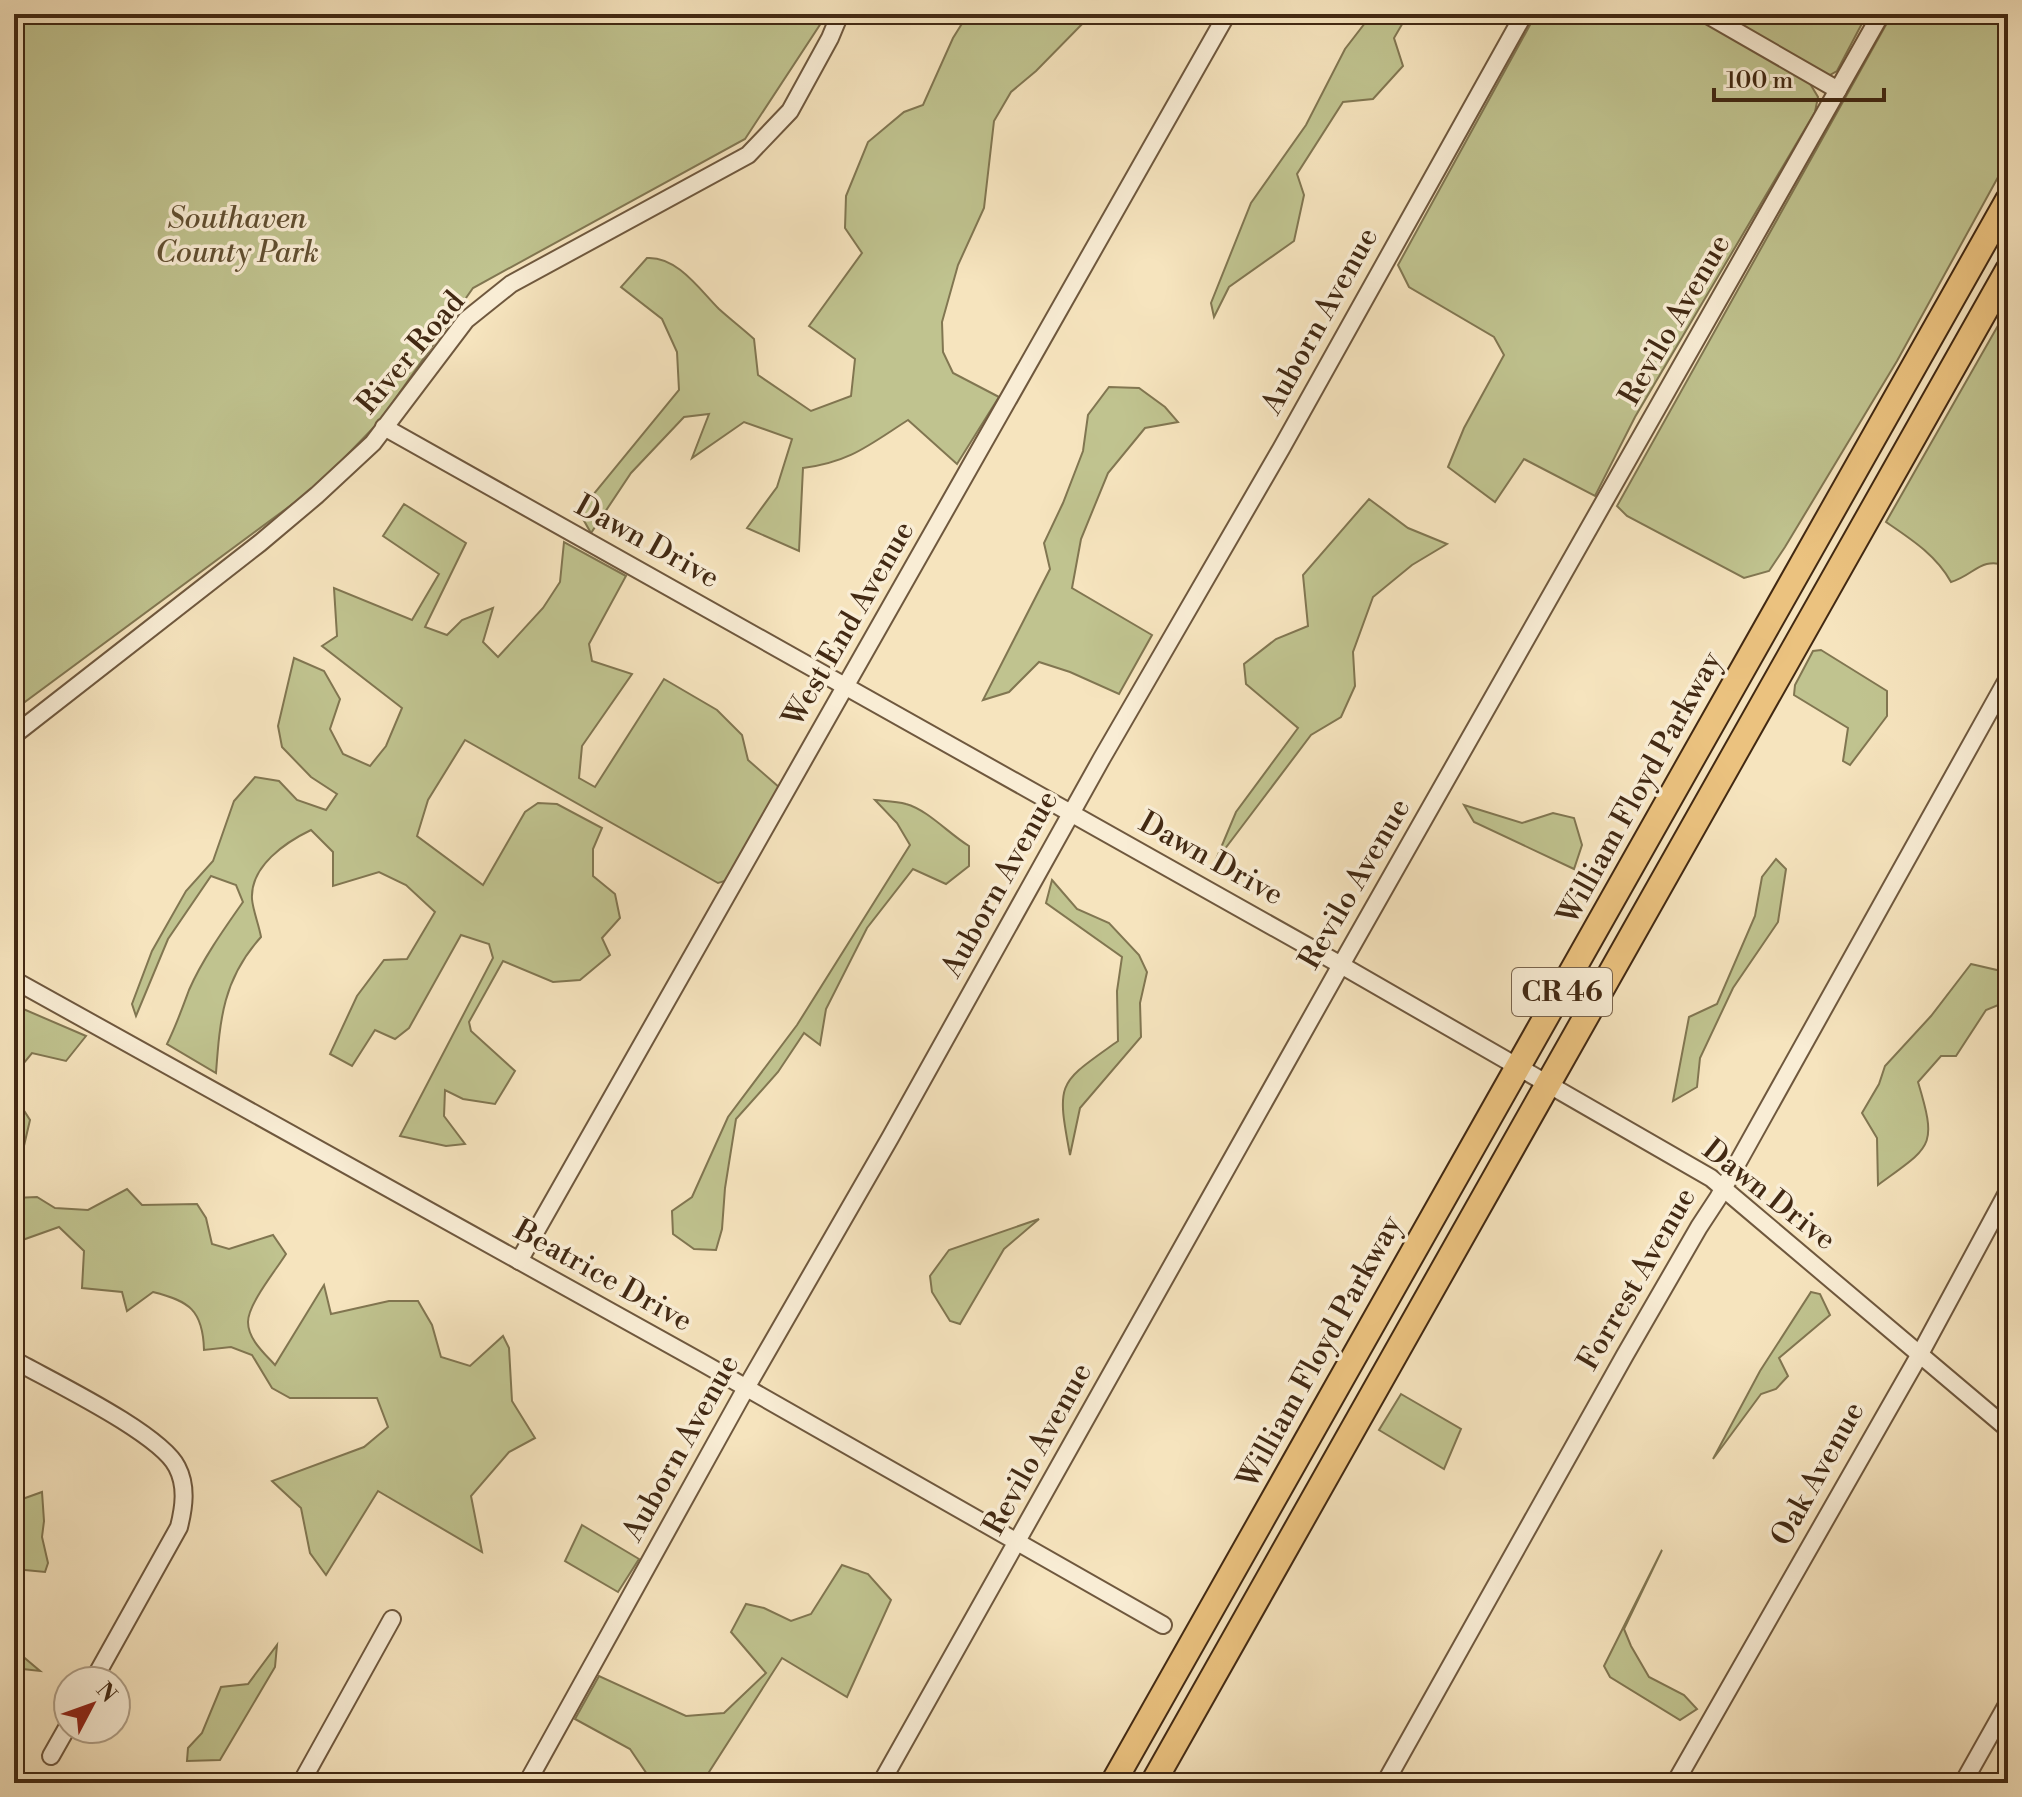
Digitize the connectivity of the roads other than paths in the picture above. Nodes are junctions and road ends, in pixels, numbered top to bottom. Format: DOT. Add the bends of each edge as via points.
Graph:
graph roads {
  1 [pos="840,14"];
  2 [pos="1227,14"];
  3 [pos="1524,14"];
  4 [pos="1706,14"];
  5 [pos="1881,14"];
  6 [pos="1838,90"];
  7 [pos="2008,200"];
  8 [pos="2008,270"];
  9 [pos="384,427"];
  10 [pos="2008,678"];
  11 [pos="847,685"];
  12 [pos="14,735"];
  13 [pos="1072,813"];
  14 [pos="1341,965"];
  15 [pos="14,980"];
  16 [pos="1517,1068"];
  17 [pos="1548,1085"];
  18 [pos="1723,1186"];
  19 [pos="2008,1191"];
  20 [pos="519,1261"];
  21 [pos="1920,1354"];
  22 [pos="14,1360"];
  23 [pos="746,1388"];
  24 [pos="2008,1429"];
  25 [pos="1018,1542"];
  26 [pos="392,1619"];
  27 [pos="1163,1625"];
  28 [pos="102,1665"];
  29 [pos="2008,1703"];
  30 [pos="57,1745"];
  31 [pos="51,1756"];
  32 [pos="301,1783"];
  33 [pos="527,1783"];
  34 [pos="881,1783"];
  35 [pos="1113,1783"];
  36 [pos="1153,1783"];
  37 [pos="1385,1783"];
  38 [pos="1675,1783"];
  39 [pos="1963,1783"];
  1 -- 9 [label="street, River Road" via="790,111 748,155 511,284 466,320"];
  2 -- 11 [label="street, West End Avenue"];
  3 -- 13 [label="street, Auborn Avenue"];
  4 -- 6 [label="street"];
  5 -- 6 [label="street, Revilo Avenue"];
  6 -- 14 [label="street, Revilo Avenue"];
  7 -- 16 [label="highway, William Floyd Parkway / CR 46"];
  8 -- 17 [label="highway, CR 46"];
  9 -- 11 [label="street, Dawn Drive"];
  9 -- 12 [label="street, River Road" via="373,443 260,543"];
  10 -- 18 [label="street, Forrest Avenue"];
  11 -- 13 [label="street, Dawn Drive"];
  11 -- 20 [label="street, West End Avenue"];
  13 -- 14 [label="street, Dawn Drive"];
  13 -- 23 [label="street, Auborn Avenue"];
  14 -- 16 [label="street, Dawn Drive"];
  14 -- 25 [label="street, Revilo Avenue"];
  15 -- 20 [label="street, Beatrice Drive"];
  16 -- 17 [label="street, Dawn Drive"];
  16 -- 35 [label="highway, William Floyd Parkway / CR 46"];
  17 -- 18 [label="street, Dawn Drive"];
  17 -- 36 [label="highway, CR 46"];
  18 -- 21 [label="street, Dawn Drive"];
  18 -- 37 [label="street, Forrest Avenue"];
  19 -- 21 [label="street, Oak Avenue"];
  20 -- 23 [label="street, Beatrice Drive"];
  21 -- 24 [label="street, Dawn Drive"];
  21 -- 38 [label="street, Oak Avenue"];
  22 -- 28 [label="street" via="148,1436 172,1458 181,1479 184,1507 179,1527"];
  23 -- 25 [label="street, Beatrice Drive"];
  23 -- 33 [label="street, Auborn Avenue"];
  25 -- 27 [label="street, Beatrice Drive"];
  25 -- 34 [label="street, Revilo Avenue"];
  26 -- 32 [label="street"];
  29 -- 39 [label="street"];
  30 -- 31 [label="street"];
}
